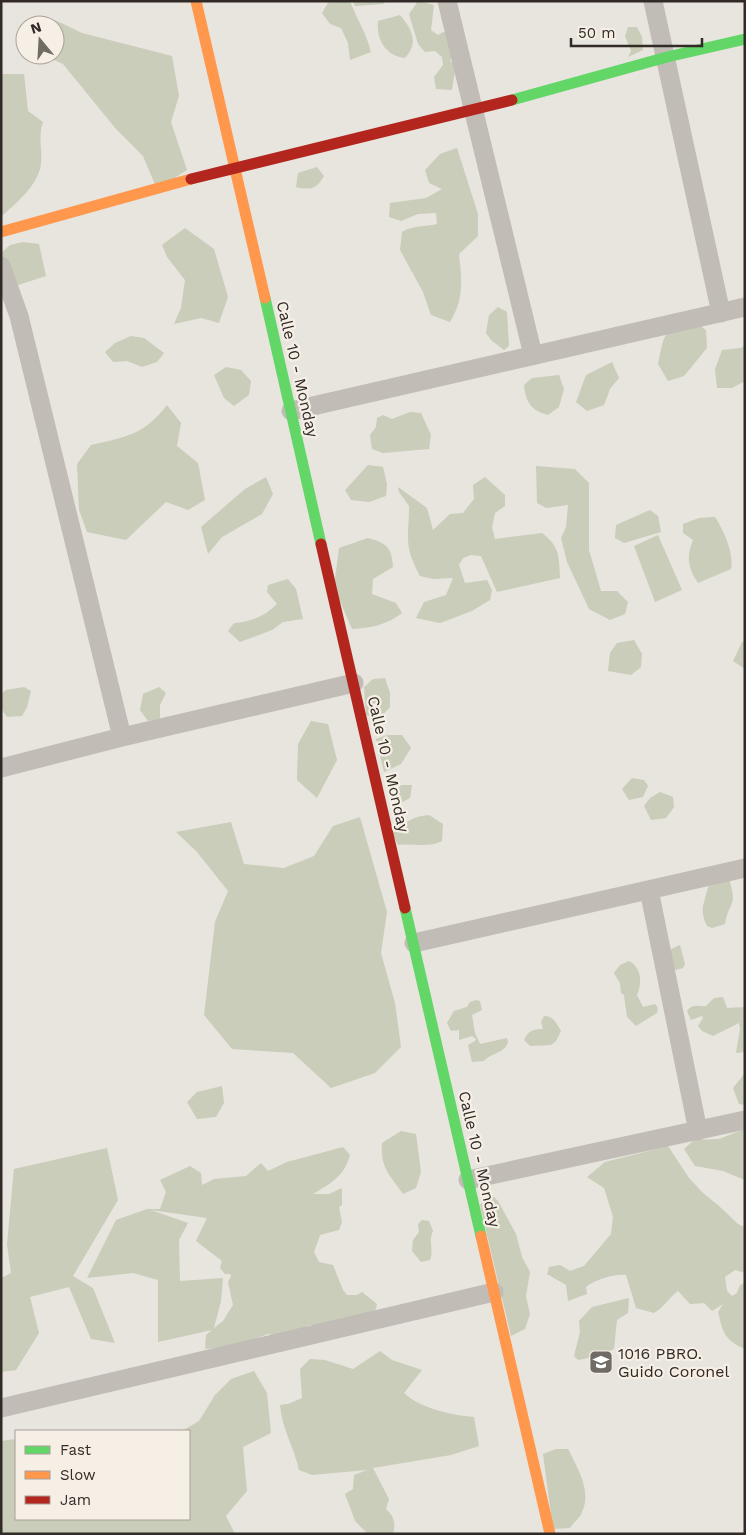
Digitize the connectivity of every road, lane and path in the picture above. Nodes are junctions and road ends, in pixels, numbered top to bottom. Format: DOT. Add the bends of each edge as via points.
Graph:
graph roads {
  1 [pos="196,1"];
  2 [pos="447,1"];
  3 [pos="653,1"];
  4 [pos="745,39"];
  5 [pos="667,57"];
  6 [pos="473,111"];
  7 [pos="235,167"];
  8 [pos="1,232"];
  9 [pos="1,266"];
  10 [pos="745,306"];
  11 [pos="721,312"];
  12 [pos="533,355"];
  13 [pos="291,411"];
  14 [pos="354,683"];
  15 [pos="122,737"];
  16 [pos="1,768"];
  17 [pos="745,868"];
  18 [pos="649,890"];
  19 [pos="414,943"];
  20 [pos="745,1120"];
  21 [pos="698,1131"];
  22 [pos="468,1180"];
  23 [pos="494,1292"];
  24 [pos="1,1408"];
  25 [pos="550,1534"];
  1 -- 7 [label="street, Calle 10 - Monday"];
  2 -- 6 [label="street"];
  3 -- 5 [label="street"];
  4 -- 5 [label="street"];
  5 -- 6 [label="street"];
  5 -- 11 [label="street"];
  6 -- 7 [label="street"];
  6 -- 12 [label="street"];
  7 -- 8 [label="street"];
  7 -- 13 [label="street, Calle 10 - Monday"];
  9 -- 15 [label="street" via="19,316"];
  10 -- 11 [label="street"];
  11 -- 12 [label="street"];
  12 -- 13 [label="street"];
  13 -- 14 [label="street, Calle 10 - Monday"];
  14 -- 15 [label="street"];
  14 -- 19 [label="street, Calle 10 - Monday"];
  15 -- 16 [label="street"];
  17 -- 18 [label="street"];
  18 -- 19 [label="street"];
  18 -- 21 [label="street"];
  19 -- 22 [label="street, Calle 10 - Monday"];
  20 -- 21 [label="street"];
  21 -- 22 [label="street"];
  22 -- 23 [label="street, Calle 10 - Monday"];
  23 -- 24 [label="street"];
  23 -- 25 [label="street, Calle 10 - Monday"];
}
